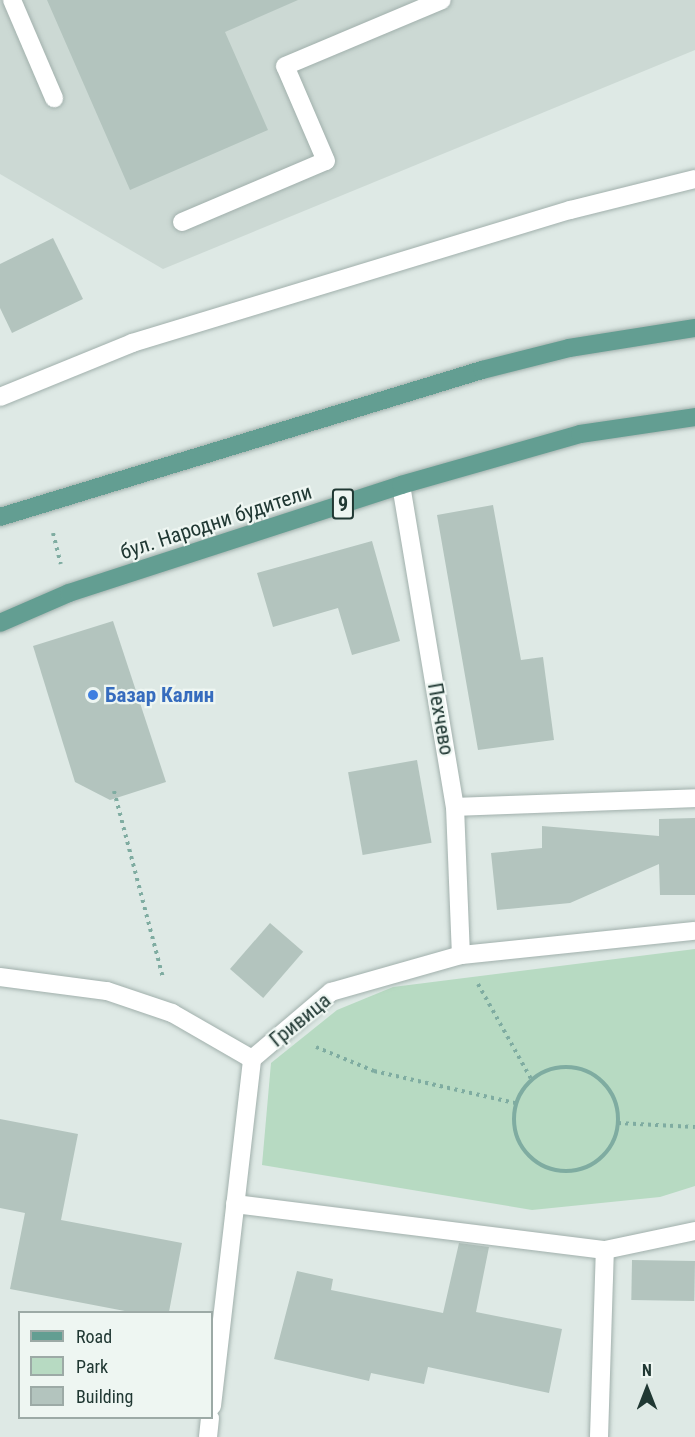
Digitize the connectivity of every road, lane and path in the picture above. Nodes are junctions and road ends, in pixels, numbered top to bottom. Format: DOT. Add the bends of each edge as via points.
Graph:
graph roads {
  1 [pos="12,0"];
  2 [pos="442,0"];
  3 [pos="54,98"];
  4 [pos="695,179"];
  5 [pos="183,222"];
  6 [pos="695,328"];
  7 [pos="0,397"];
  8 [pos="695,417"];
  9 [pos="401,485"];
  10 [pos="45,501"];
  11 [pos="0,517"];
  12 [pos="69,593"];
  13 [pos="0,623"];
  14 [pos="114,791"];
  15 [pos="695,798"];
  16 [pos="455,807"];
  17 [pos="695,931"];
  18 [pos="461,955"];
  19 [pos="0,977"];
  20 [pos="172,1013"];
  21 [pos="282,1033"];
  22 [pos="252,1059"];
  23 [pos="531,1079"];
  24 [pos="515,1103"];
  25 [pos="618,1123"];
  26 [pos="695,1127"];
  27 [pos="235,1204"];
  28 [pos="695,1231"];
  29 [pos="604,1250"];
  30 [pos="213,1397"];
  31 [pos="210,1419"];
  32 [pos="208,1437"];
  33 [pos="599,1437"];
  1 -- 3 [label="street"];
  2 -- 5 [label="street" via="285,66 326,161"];
  4 -- 7 [label="street" via="570,210 132,343"];
  6 -- 10 [label="main road" via="569,348 482,369"];
  8 -- 9 [label="main road, бул. Народни будители / 9" via="580,434"];
  9 -- 12 [label="main road, бул. Народни будители / 9"];
  9 -- 16 [label="street, Пехчево"];
  10 -- 11 [label="main road"];
  10 -- 12 [label="path"];
  12 -- 13 [label="main road, бул. Народни будители / 9"];
  14 -- 20 [label="path"];
  15 -- 16 [label="street"];
  16 -- 18 [label="street, Пехчево"];
  17 -- 18 [label="street, Гривица"];
  18 -- 21 [label="street, Гривица" via="331,992"];
  18 -- 23 [label="path"];
  19 -- 20 [label="street" via="107,991"];
  20 -- 22 [label="street"];
  21 -- 22 [label="street, Гривица"];
  21 -- 24 [label="path" via="374,1071"];
  22 -- 27 [label="street, Гривица"];
  23 -- 24 [label="path"];
  23 -- 25 [label="path" via="563,1066 597,1076 617,1105"];
  24 -- 25 [label="path" via="516,1138 539,1164 556,1170 574,1171 597,1160 614,1139"];
  25 -- 26 [label="path"];
  27 -- 29 [label="street"];
  27 -- 30 [label="street, Гривица"];
  28 -- 29 [label="street"];
  29 -- 33 [label="street"];
  31 -- 32 [label="street"];
}
